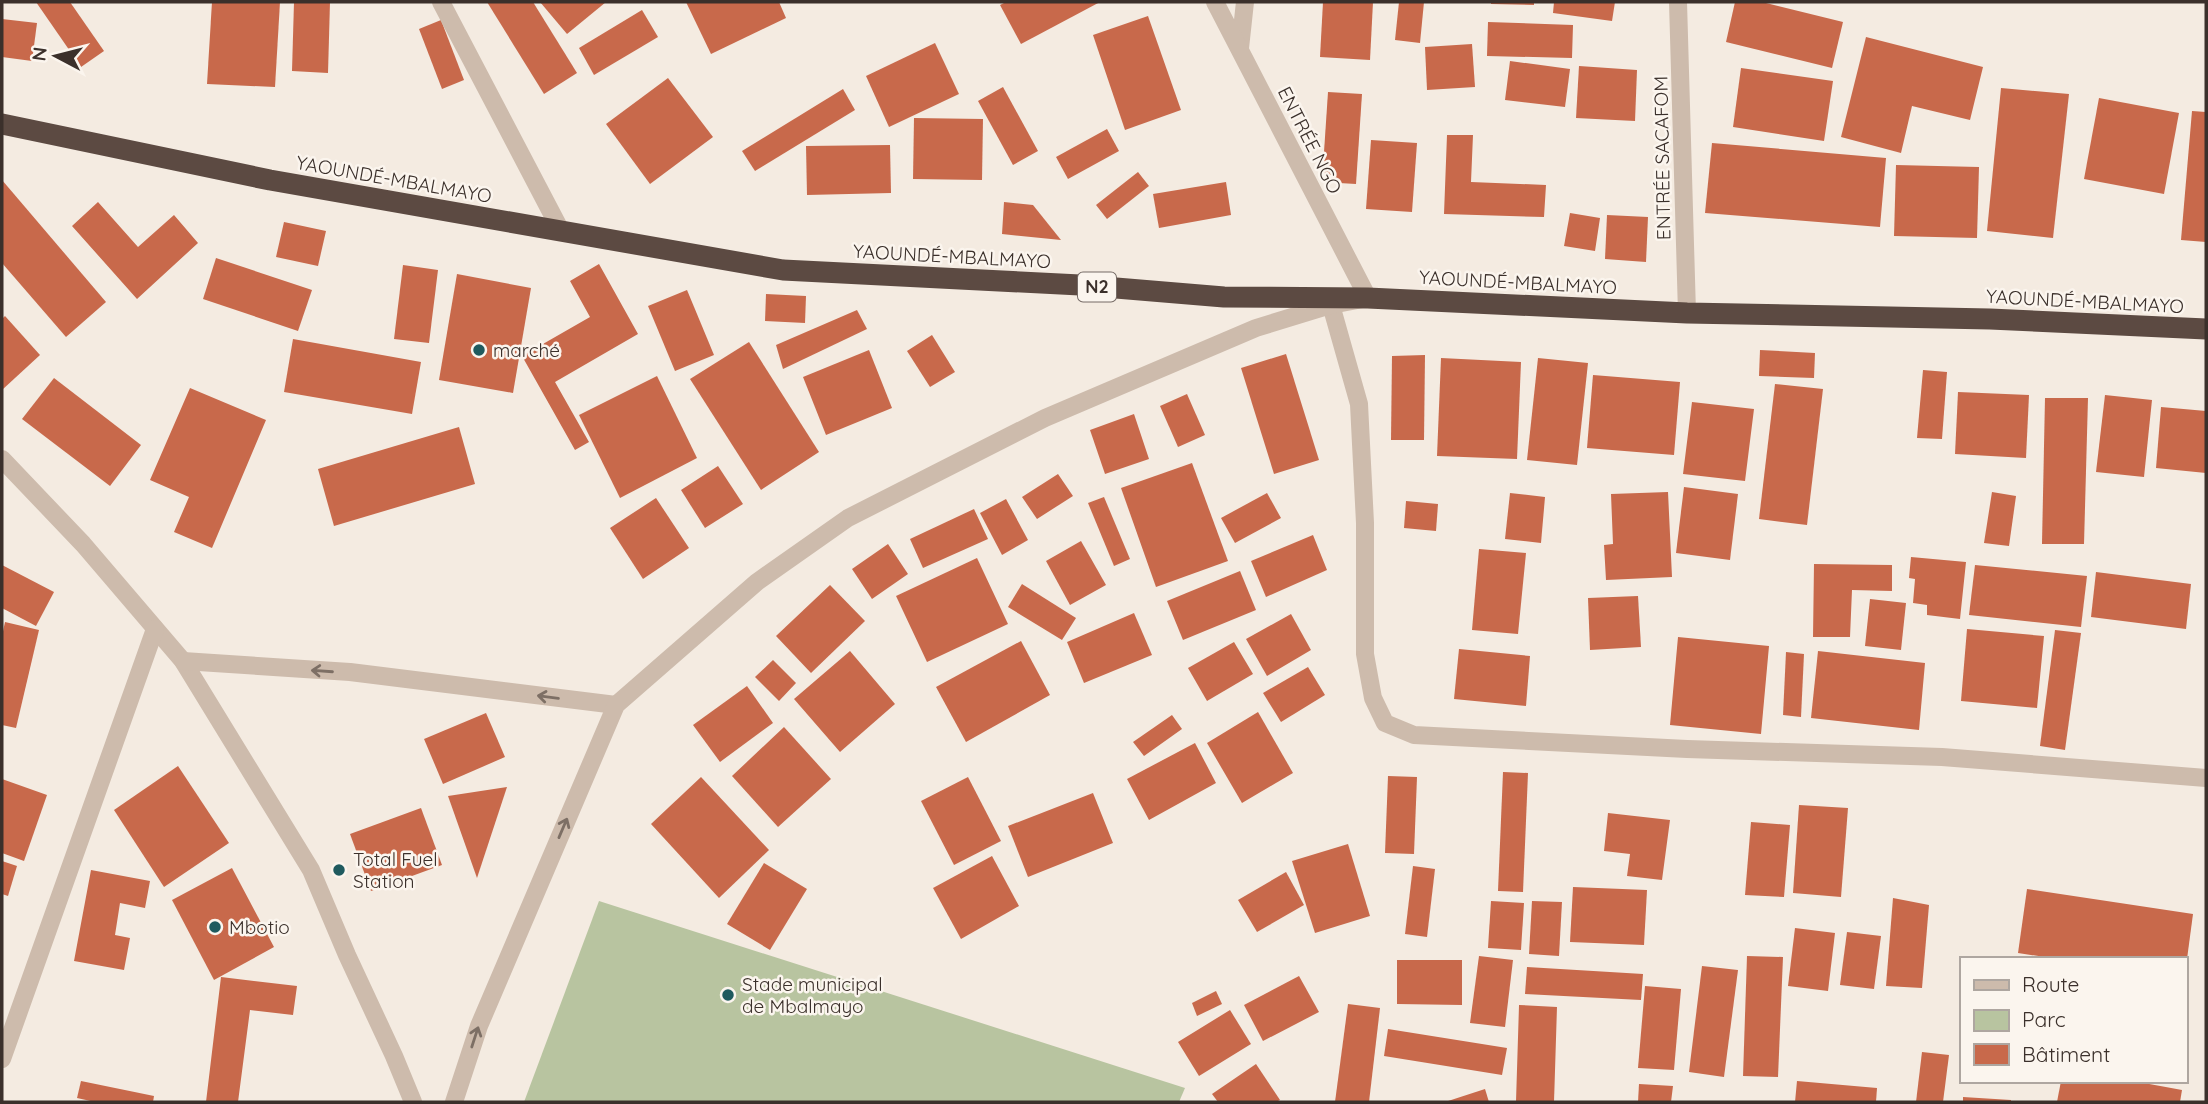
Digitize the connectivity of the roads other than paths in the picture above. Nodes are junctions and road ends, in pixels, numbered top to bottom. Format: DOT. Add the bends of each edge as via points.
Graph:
graph roads {
  1 [pos="441,2"];
  2 [pos="1215,2"];
  3 [pos="1245,2"];
  4 [pos="1678,2"];
  5 [pos="1240,48"];
  6 [pos="2,124"];
  7 [pos="561,231"];
  8 [pos="1368,298"];
  9 [pos="1331,305"];
  10 [pos="1687,313"];
  11 [pos="2206,329"];
  12 [pos="2,460"];
  13 [pos="155,629"];
  14 [pos="183,661"];
  15 [pos="615,705"];
  16 [pos="2206,778"];
  17 [pos="2,1059"];
  18 [pos="412,1102"];
  19 [pos="454,1102"];
  1 -- 7 [label="street"];
  2 -- 5 [label="street, ENTRÉE NGO"];
  3 -- 5 [label="street"];
  4 -- 10 [label="street, ENTRÉE SACAFOM"];
  5 -- 8 [label="street, ENTRÉE NGO"];
  6 -- 7 [label="highway, YAOUNDÉ-MBALMAYO / N2" via="270,180"];
  7 -- 8 [label="highway, YAOUNDÉ-MBALMAYO / N2" via="783,270 1224,297"];
  8 -- 9 [label="street"];
  8 -- 10 [label="highway, YAOUNDÉ-MBALMAYO / N2"];
  9 -- 15 [label="street" via="1256,328 1045,418 848,518 757,582"];
  9 -- 16 [label="street" via="1359,404 1365,654 1373,698 1385,723 1414,735 1942,757"];
  10 -- 11 [label="highway, YAOUNDÉ-MBALMAYO / N2"];
  12 -- 13 [label="street" via="83,544"];
  13 -- 14 [label="street"];
  13 -- 17 [label="street"];
  15 -- 14 [label="street, one-way" via="350,673"];
  14 -- 18 [label="street" via="311,870"];
  19 -- 15 [label="street, one-way" via="479,1026"];
}
